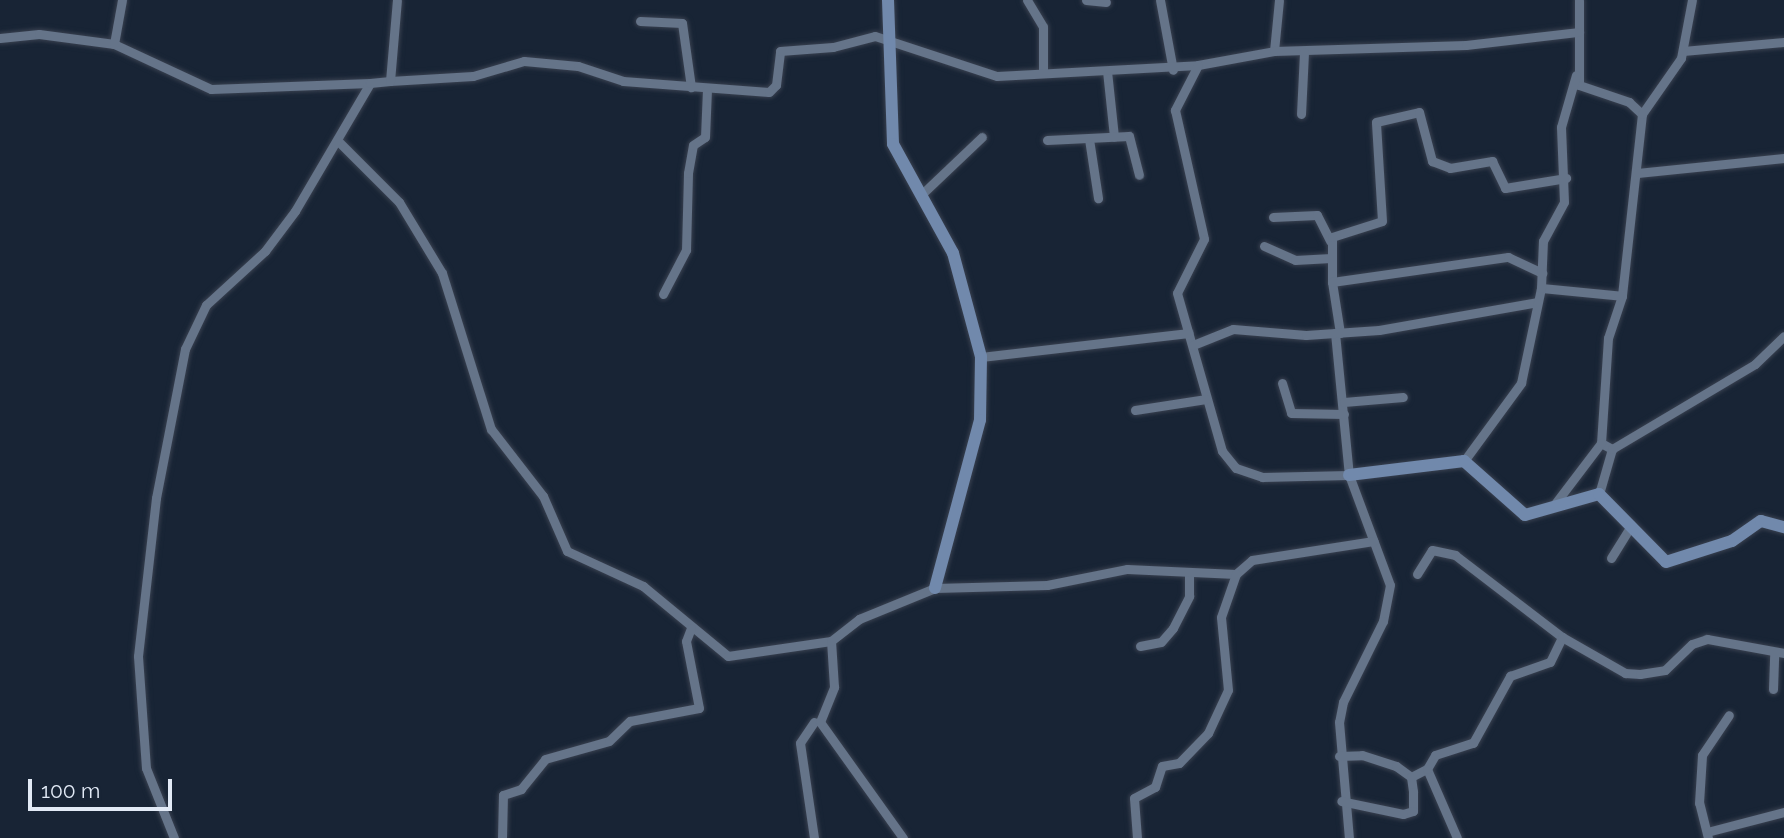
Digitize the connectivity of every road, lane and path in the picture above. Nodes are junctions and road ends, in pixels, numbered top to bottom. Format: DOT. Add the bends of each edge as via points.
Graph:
graph roads {
  1 [pos="122,0"];
  2 [pos="397,0"];
  3 [pos="888,0"];
  4 [pos="1027,0"];
  5 [pos="1086,0"];
  6 [pos="1160,0"];
  7 [pos="1279,0"];
  8 [pos="1579,0"];
  9 [pos="1692,0"];
  10 [pos="1106,2"];
  11 [pos="640,22"];
  12 [pos="1579,32"];
  13 [pos="888,37"];
  14 [pos="0,38"];
  15 [pos="1784,41"];
  16 [pos="114,44"];
  17 [pos="1274,51"];
  18 [pos="1683,51"];
  19 [pos="1304,52"];
  20 [pos="1198,65"];
  21 [pos="1107,71"];
  22 [pos="1173,71"];
  23 [pos="1044,72"];
  24 [pos="1576,75"];
  25 [pos="390,80"];
  26 [pos="370,83"];
  27 [pos="691,87"];
  28 [pos="708,90"];
  29 [pos="1300,114"];
  30 [pos="1642,114"];
  31 [pos="982,137"];
  32 [pos="1114,137"];
  33 [pos="1089,139"];
  34 [pos="1047,140"];
  35 [pos="339,142"];
  36 [pos="1784,158"];
  37 [pos="1637,173"];
  38 [pos="1139,175"];
  39 [pos="1566,178"];
  40 [pos="921,195"];
  41 [pos="1098,198"];
  42 [pos="1273,217"];
  43 [pos="1330,240"];
  44 [pos="1264,246"];
  45 [pos="1331,258"];
  46 [pos="1542,273"];
  47 [pos="1332,282"];
  48 [pos="1541,288"];
  49 [pos="663,294"];
  50 [pos="1622,296"];
  51 [pos="1536,302"];
  52 [pos="1189,333"];
  53 [pos="1338,333"];
  54 [pos="1784,336"];
  55 [pos="1194,345"];
  56 [pos="981,357"];
  57 [pos="1282,383"];
  58 [pos="1403,397"];
  59 [pos="1206,399"];
  60 [pos="1344,402"];
  61 [pos="1135,410"];
  62 [pos="1344,414"];
  63 [pos="1601,443"];
  64 [pos="1612,449"];
  65 [pos="1464,461"];
  66 [pos="1349,475"];
  67 [pos="1599,494"];
  68 [pos="1554,505"];
  69 [pos="1784,527"];
  70 [pos="1630,528"];
  71 [pos="1374,541"];
  72 [pos="1611,558"];
  73 [pos="1189,572"];
  74 [pos="1236,574"];
  75 [pos="1417,574"];
  76 [pos="936,588"];
  77 [pos="691,628"];
  78 [pos="1562,637"];
  79 [pos="831,641"];
  80 [pos="1140,646"];
  81 [pos="1779,653"];
  82 [pos="1773,689"];
  83 [pos="1729,715"];
  84 [pos="814,722"];
  85 [pos="1339,755"];
  86 [pos="1427,769"];
  87 [pos="1411,777"];
  88 [pos="1341,801"];
  89 [pos="1784,812"];
  90 [pos="1708,835"];
  91 [pos="174,838"];
  92 [pos="502,838"];
  93 [pos="814,838"];
  94 [pos="903,838"];
  95 [pos="1137,838"];
  96 [pos="1349,838"];
  97 [pos="1457,838"];
  1 -- 16 [label="street"];
  2 -- 25 [label="street"];
  3 -- 13 [label="street"];
  4 -- 23 [label="street" via="1043,27"];
  5 -- 10 [label="street"];
  6 -- 22 [label="street"];
  7 -- 17 [label="street"];
  8 -- 12 [label="street"];
  9 -- 18 [label="street"];
  11 -- 27 [label="street" via="682,23"];
  12 -- 19 [label="street"];
  12 -- 24 [label="street"];
  13 -- 23 [label="street" via="980,74"];
  13 -- 28 [label="street" via="780,51 776,85 769,92"];
  13 -- 40 [label="street" via="893,144"];
  14 -- 16 [label="street" via="39,34"];
  15 -- 18 [label="street"];
  16 -- 26 [label="street" via="211,89"];
  17 -- 19 [label="street"];
  17 -- 20 [label="street"];
  18 -- 30 [label="street"];
  19 -- 29 [label="street"];
  20 -- 22 [label="street"];
  20 -- 52 [label="street" via="1175,110 1204,239 1177,293"];
  21 -- 22 [label="street"];
  21 -- 23 [label="street"];
  21 -- 32 [label="street"];
  24 -- 30 [label="street" via="1584,90 1629,102"];
  24 -- 39 [label="street" via="1561,127"];
  25 -- 26 [label="street"];
  25 -- 27 [label="street" via="473,76 524,61"];
  26 -- 35 [label="street"];
  27 -- 28 [label="street"];
  28 -- 49 [label="street" via="705,137 693,145 688,173 686,250"];
  30 -- 37 [label="street"];
  31 -- 40 [label="street"];
  32 -- 33 [label="street"];
  32 -- 38 [label="street" via="1133,140"];
  33 -- 34 [label="street"];
  33 -- 41 [label="street"];
  35 -- 77 [label="street" via="399,202 442,273 491,429 543,496 567,551 643,586"];
  35 -- 91 [label="street" via="265,251 206,304 185,349 156,498 138,656 146,768"];
  36 -- 37 [label="street"];
  37 -- 50 [label="street"];
  39 -- 43 [label="street" via="1511,189 1492,161 1442,167 1432,161 1419,112 1396,116 1374,128 1380,227"];
  39 -- 46 [label="street" via="1564,202 1543,241"];
  40 -- 56 [label="street" via="957,266"];
  42 -- 43 [label="street" via="1317,215"];
  43 -- 45 [label="street"];
  44 -- 45 [label="street" via="1295,260"];
  45 -- 47 [label="street"];
  46 -- 47 [label="street" via="1508,257"];
  46 -- 48 [label="street"];
  47 -- 53 [label="street"];
  48 -- 50 [label="street"];
  48 -- 51 [label="street"];
  50 -- 63 [label="street" via="1608,338"];
  51 -- 53 [label="street"];
  51 -- 65 [label="street" via="1518,390 1493,414"];
  52 -- 55 [label="street"];
  52 -- 56 [label="street"];
  53 -- 55 [label="street" via="1233,329"];
  53 -- 60 [label="street"];
  54 -- 64 [label="street" via="1755,364"];
  55 -- 59 [label="street"];
  56 -- 76 [label="street" via="980,420"];
  57 -- 62 [label="street" via="1291,413"];
  58 -- 60 [label="street"];
  59 -- 61 [label="street"];
  59 -- 66 [label="street" via="1222,452 1236,468 1262,477"];
  60 -- 62 [label="street"];
  62 -- 66 [label="street"];
  63 -- 64 [label="street"];
  63 -- 68 [label="street"];
  64 -- 67 [label="street"];
  65 -- 66 [label="street"];
  65 -- 68 [label="street" via="1519,514"];
  66 -- 71 [label="street"];
  67 -- 68 [label="street"];
  67 -- 70 [label="street"];
  69 -- 70 [label="street" via="1761,521 1732,541 1666,562"];
  70 -- 72 [label="street"];
  71 -- 74 [label="street" via="1252,560"];
  71 -- 85 [label="street" via="1387,569 1388,603 1343,702"];
  73 -- 74 [label="street"];
  73 -- 76 [label="street" via="1127,569 1047,585"];
  73 -- 80 [label="street" via="1189,596 1173,628 1161,642"];
  74 -- 95 [label="street" via="1221,617 1228,690 1208,733 1179,763 1161,766 1155,787 1134,798"];
  75 -- 78 [label="street" via="1429,552 1446,551"];
  76 -- 79 [label="street" via="859,619"];
  77 -- 79 [label="street" via="729,656"];
  77 -- 92 [label="street" via="686,641 699,708 630,721 609,741 545,759 521,789 503,796"];
  78 -- 81 [label="street" via="1625,673 1665,670 1692,644 1707,639"];
  78 -- 86 [label="street" via="1550,662 1510,676 1473,743 1435,755"];
  79 -- 94 [label="street" via="834,687 820,722"];
  81 -- 82 [label="street"];
  83 -- 90 [label="street" via="1702,755 1699,803"];
  84 -- 93 [label="street" via="800,743"];
  85 -- 87 [label="street" via="1362,755"];
  85 -- 88 [label="street"];
  86 -- 87 [label="street"];
  86 -- 97 [label="street"];
  87 -- 88 [label="street" via="1413,811 1403,814"];
  88 -- 96 [label="street"];
  89 -- 90 [label="street"];
}
